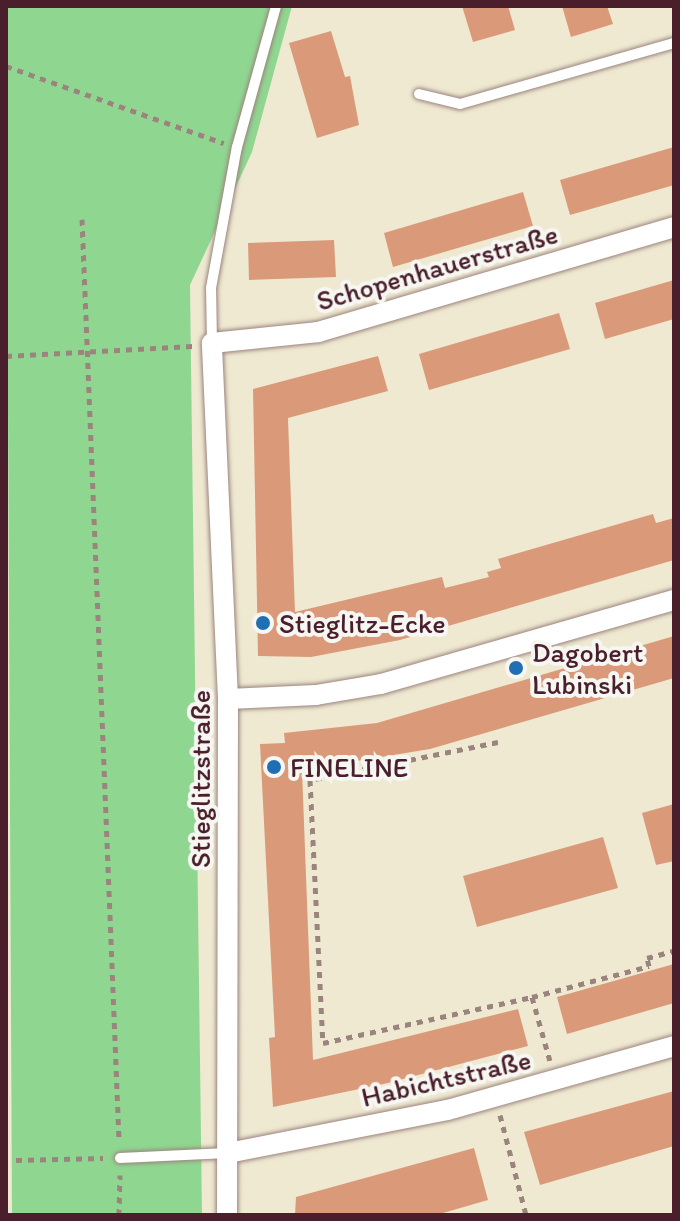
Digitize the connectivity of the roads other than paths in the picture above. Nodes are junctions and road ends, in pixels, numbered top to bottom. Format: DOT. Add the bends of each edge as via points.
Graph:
graph roads {
  1 [pos="276,6"];
  2 [pos="674,43"];
  3 [pos="419,94"];
  4 [pos="674,227"];
  5 [pos="212,343"];
  6 [pos="674,600"];
  7 [pos="228,699"];
  8 [pos="674,1046"];
  9 [pos="228,1153"];
  10 [pos="120,1158"];
  11 [pos="227,1215"];
  1 -- 5 [label="lane" via="237,147 211,288"];
  2 -- 3 [label="lane" via="460,104"];
  4 -- 5 [label="street, Schopenhauerstraße" via="318,332"];
  5 -- 7 [label="street, Stieglitzstraße"];
  6 -- 7 [label="street" via="381,684 316,695"];
  7 -- 9 [label="street, Stieglitzstraße"];
  8 -- 9 [label="street, Habichtstraße" via="495,1098"];
  9 -- 10 [label="lane"];
  9 -- 11 [label="street, Stieglitzstraße"];
}
